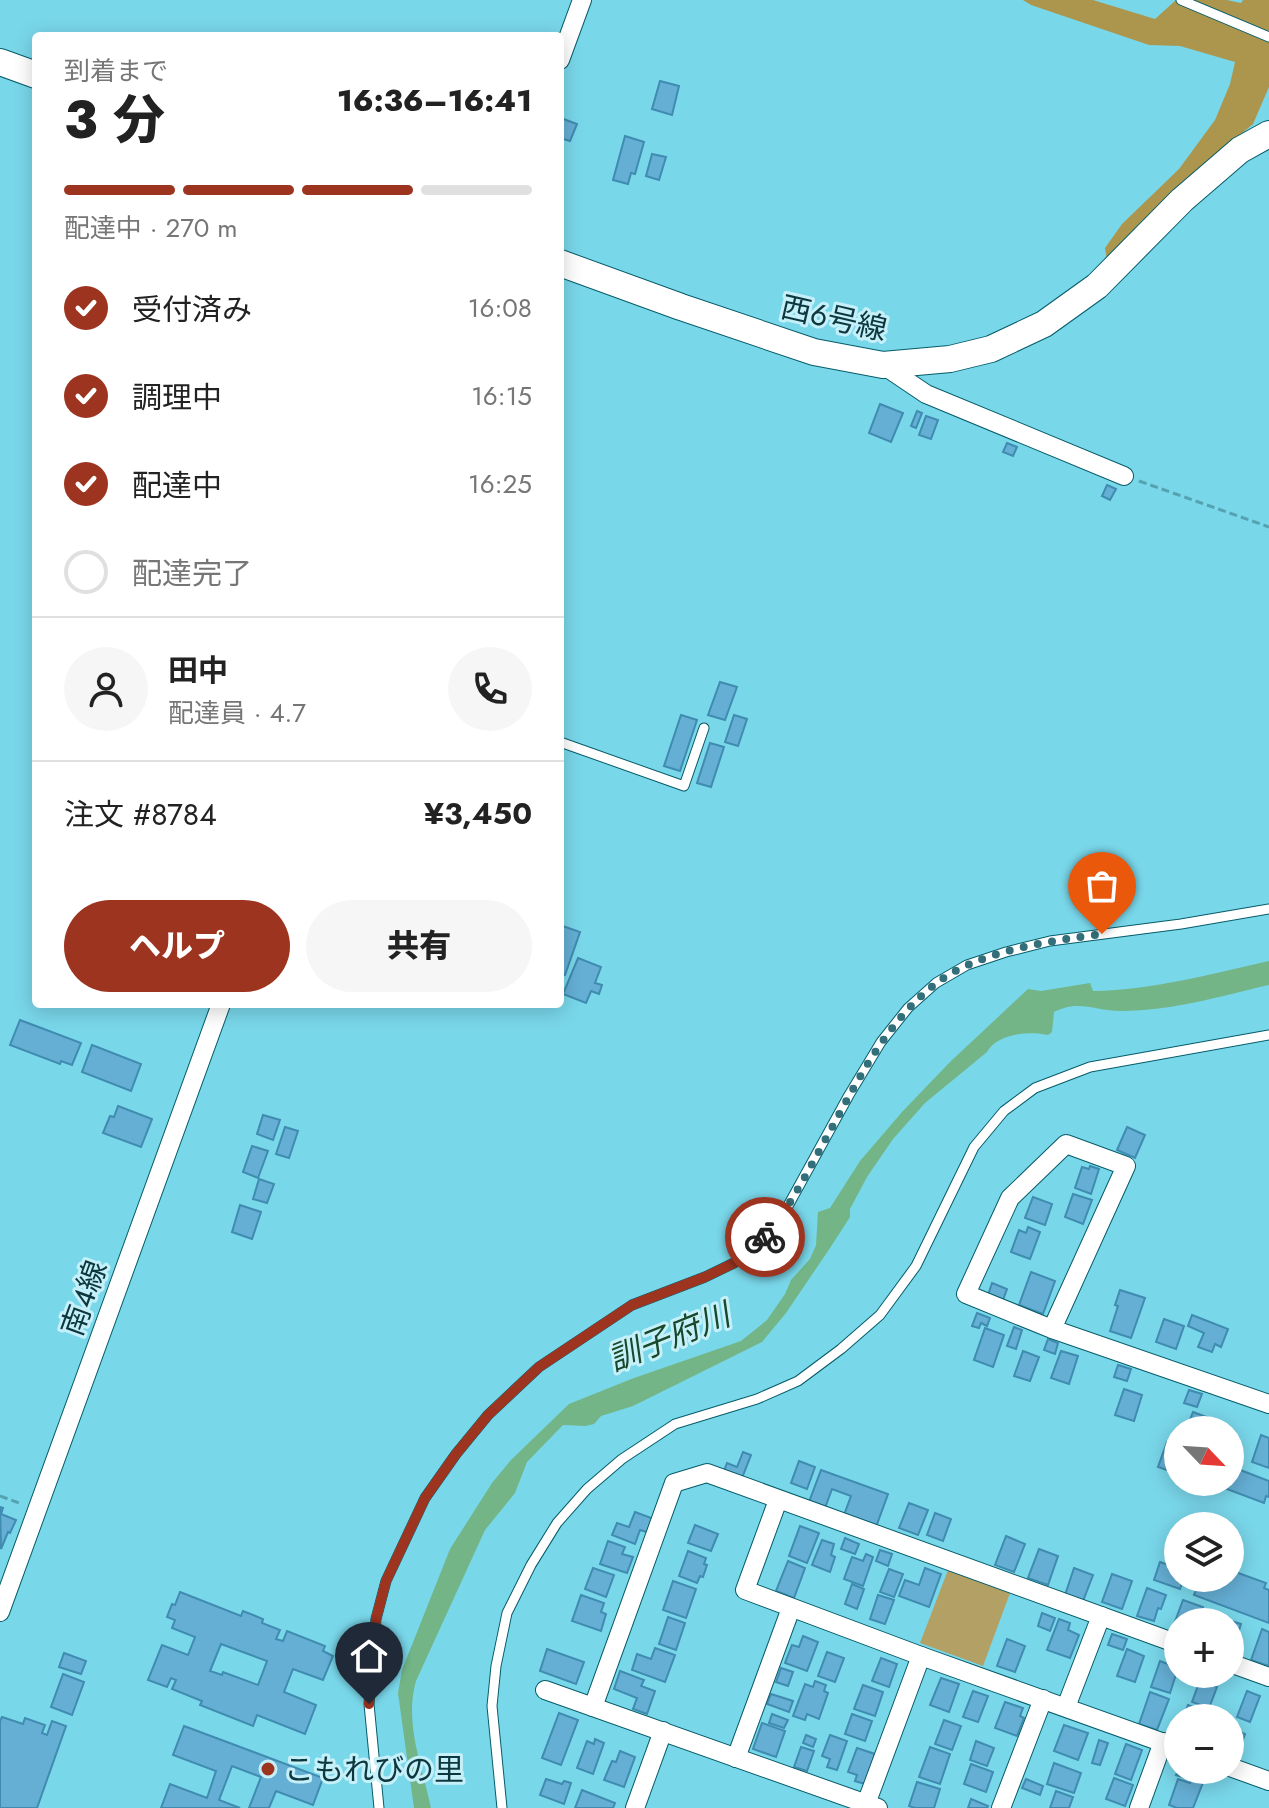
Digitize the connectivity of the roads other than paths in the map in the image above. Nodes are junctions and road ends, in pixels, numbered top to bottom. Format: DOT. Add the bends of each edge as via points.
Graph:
graph roads {
  1 [pos="582,0"];
  2 [pos="1181,0"];
  3 [pos="1269,37"];
  4 [pos="564,49"];
  5 [pos="0,62"];
  6 [pos="32,74"];
  7 [pos="1269,134"];
  8 [pos="564,264"];
  9 [pos="883,365"];
  10 [pos="1124,476"];
  11 [pos="704,728"];
  12 [pos="564,743"];
  13 [pos="1269,909"];
  14 [pos="220,1008"];
  15 [pos="1269,1035"];
  16 [pos="1052,1329"];
  17 [pos="1269,1404"];
  18 [pos="778,1500"];
  19 [pos="791,1608"];
  20 [pos="0,1612"];
  21 [pos="1101,1616"];
  22 [pos="1164,1639"];
  23 [pos="921,1656"];
  24 [pos="1244,1668"];
  25 [pos="1269,1677"];
  26 [pos="545,1690"];
  27 [pos="1043,1699"];
  28 [pos="593,1707"];
  29 [pos="1066,1707"];
  30 [pos="663,1731"];
  31 [pos="1164,1743"];
  32 [pos="1164,1757"];
  33 [pos="736,1758"];
  34 [pos="1244,1772"];
  35 [pos="1269,1781"];
  36 [pos="872,1806"];
  37 [pos="379,1808"];
  38 [pos="502,1808"];
  39 [pos="635,1808"];
  40 [pos="1001,1808"];
  41 [pos="1139,1808"];
  1 -- 4 [label="street"];
  2 -- 3 [label="lane"];
  5 -- 6 [label="street"];
  7 -- 9 [label="street, 西6号線" via="1240,150 1097,286 1044,324 991,349"];
  8 -- 9 [label="street, 西6号線" via="814,352"];
  9 -- 10 [label="street" via="926,394"];
  11 -- 12 [label="lane" via="684,786"];
  13 -- 37 [label="lane" via="1050,941 967,965 936,983 881,1042 783,1215 762,1241 734,1263 632,1305 539,1367 488,1415 425,1498 386,1581 376,1619 369,1704"];
  14 -- 20 [label="street, 南4線"];
  15 -- 38 [label="lane" via="1090,1067 1035,1088 1004,1111 974,1147 916,1266 880,1315 798,1381 675,1424 587,1489 557,1523 507,1613 492,1706"];
  16 -- 16 [label="street" via="1126,1166 1066,1144 1010,1198 966,1294"];
  16 -- 17 [label="street"];
  18 -- 19 [label="street" via="745,1590"];
  18 -- 21 [label="street"];
  18 -- 28 [label="street" via="707,1473 674,1483"];
  19 -- 23 [label="street"];
  19 -- 33 [label="street"];
  21 -- 22 [label="street"];
  21 -- 29 [label="street"];
  23 -- 27 [label="street"];
  23 -- 36 [label="street"];
  24 -- 25 [label="street"];
  26 -- 28 [label="street"];
  27 -- 29 [label="street"];
  27 -- 40 [label="street"];
  28 -- 30 [label="street"];
  29 -- 31 [label="street"];
  30 -- 33 [label="street"];
  30 -- 39 [label="street"];
  32 -- 41 [label="street"];
  33 -- 36 [label="street"];
  34 -- 35 [label="street"];
}
